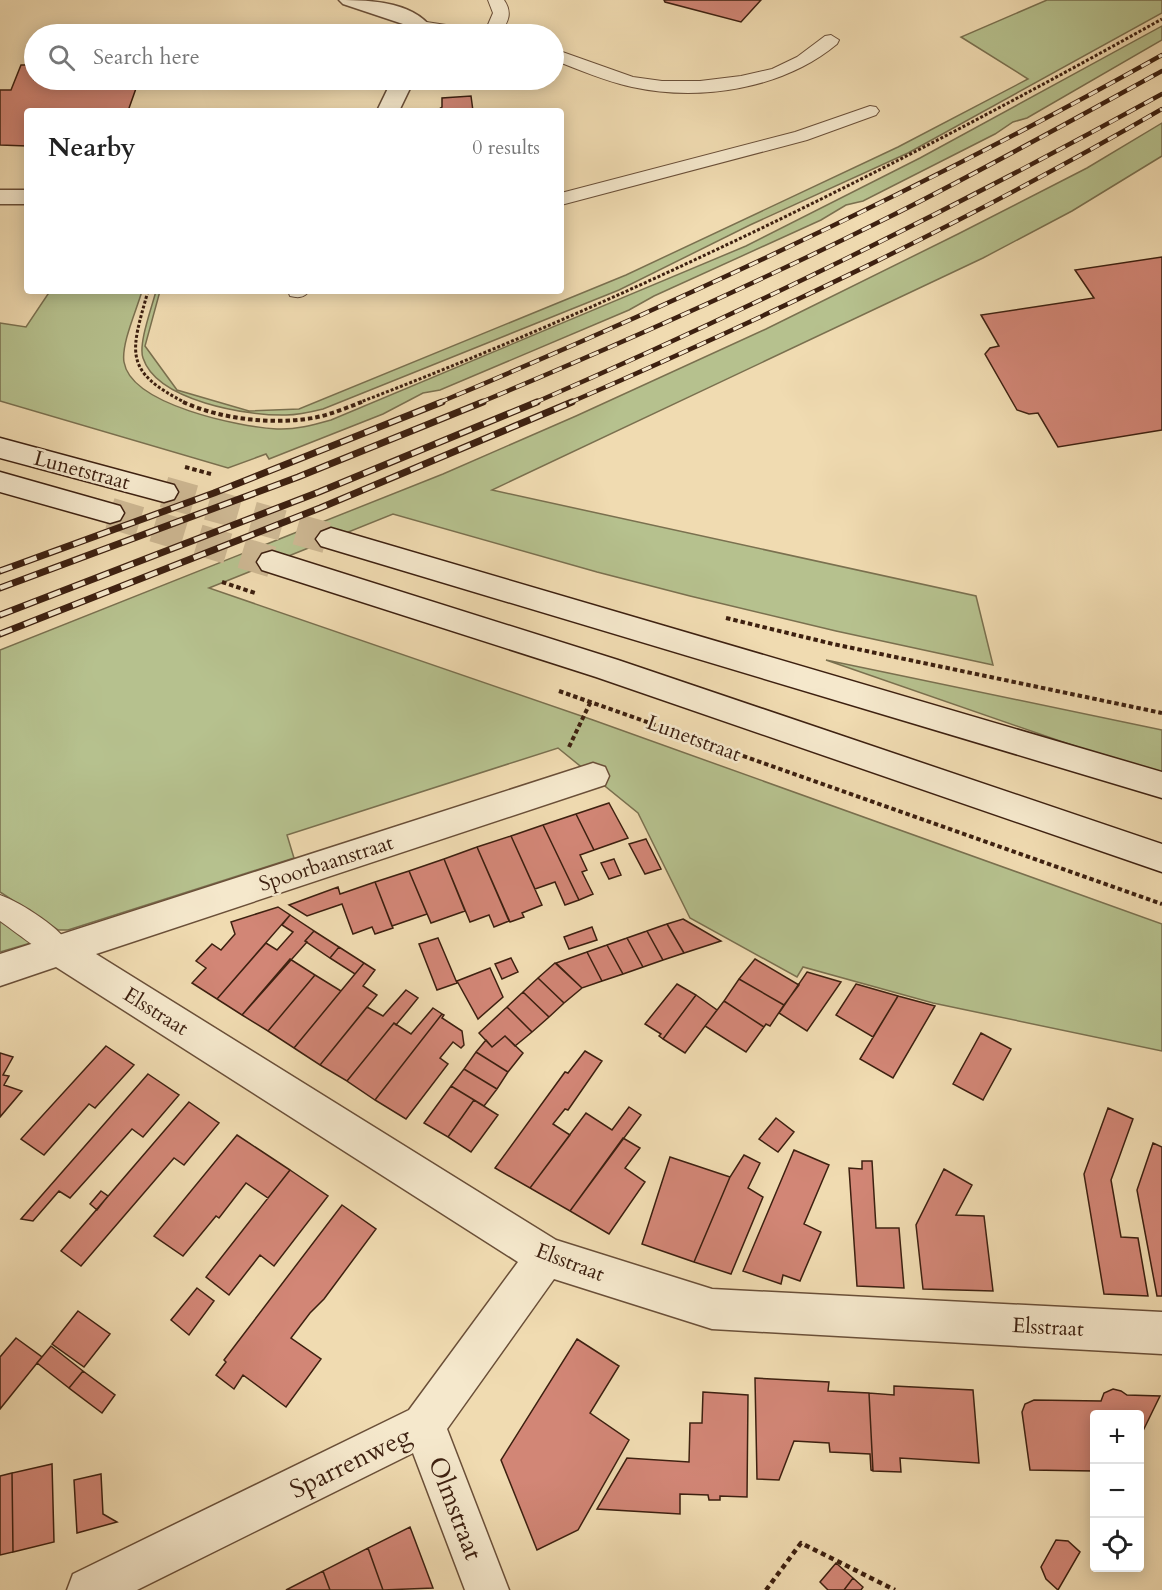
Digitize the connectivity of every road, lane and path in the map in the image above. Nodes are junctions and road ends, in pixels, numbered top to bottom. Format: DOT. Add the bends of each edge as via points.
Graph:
graph roads {
  1 [pos="350,0"];
  2 [pos="496,0"];
  3 [pos="1162,19"];
  4 [pos="421,22"];
  5 [pos="498,24"];
  6 [pos="831,40"];
  7 [pos="564,58"];
  8 [pos="398,90"];
  9 [pos="389,108"];
  10 [pos="870,111"];
  11 [pos="0,197"];
  12 [pos="24,197"];
  13 [pos="564,199"];
  14 [pos="147,294"];
  15 [pos="0,448"];
  16 [pos="0,482"];
  17 [pos="164,492"];
  18 [pos="110,513"];
  19 [pos="331,539"];
  20 [pos="272,562"];
  21 [pos="222,582"];
  22 [pos="260,594"];
  23 [pos="720,617"];
  24 [pos="556,690"];
  25 [pos="591,701"];
  26 [pos="1162,713"];
  27 [pos="567,752"];
  28 [pos="593,776"];
  29 [pos="1162,785"];
  30 [pos="1162,858"];
  31 [pos="1162,904"];
  32 [pos="0,907"];
  33 [pos="59,950"];
  34 [pos="0,970"];
  35 [pos="546,1257"];
  36 [pos="1162,1333"];
  37 [pos="424,1425"];
  38 [pos="89,1590"];
  39 [pos="487,1590"];
  40 [pos="766,1590"];
  41 [pos="895,1590"];
  1 -- 4 [label="street"];
  2 -- 5 [label="lane" via="503,16"];
  3 -- 14 [label="path" via="914,156 668,274 527,335 315,418 278,422 234,417 178,399 150,383 134,350"];
  6 -- 7 [label="lane" via="792,67 751,79 708,84 645,84"];
  8 -- 9 [label="street"];
  10 -- 13 [label="lane" via="801,136"];
  11 -- 12 [label="street"];
  15 -- 17 [label="street, Lunetstraat"];
  16 -- 18 [label="street, Lunetstraat"];
  19 -- 29 [label="street"];
  20 -- 30 [label="street, Lunetstraat" via="438,613"];
  21 -- 22 [label="path"];
  23 -- 26 [label="path"];
  24 -- 25 [label="path, Lunetstraat"];
  25 -- 27 [label="path"];
  25 -- 31 [label="path, Lunetstraat"];
  28 -- 33 [label="street, Spoorbaanstraat"];
  32 -- 33 [label="lane"];
  33 -- 34 [label="street, Spoorbaanstraat"];
  33 -- 35 [label="street, Elsstraat"];
  35 -- 36 [label="street, Elsstraat" via="712,1309"];
  35 -- 37 [label="street, Sparrenweg"];
  37 -- 38 [label="street, Sparrenweg"];
  37 -- 39 [label="street, Olmstraat"];
  40 -- 41 [label="path" via="801,1543"];
}
